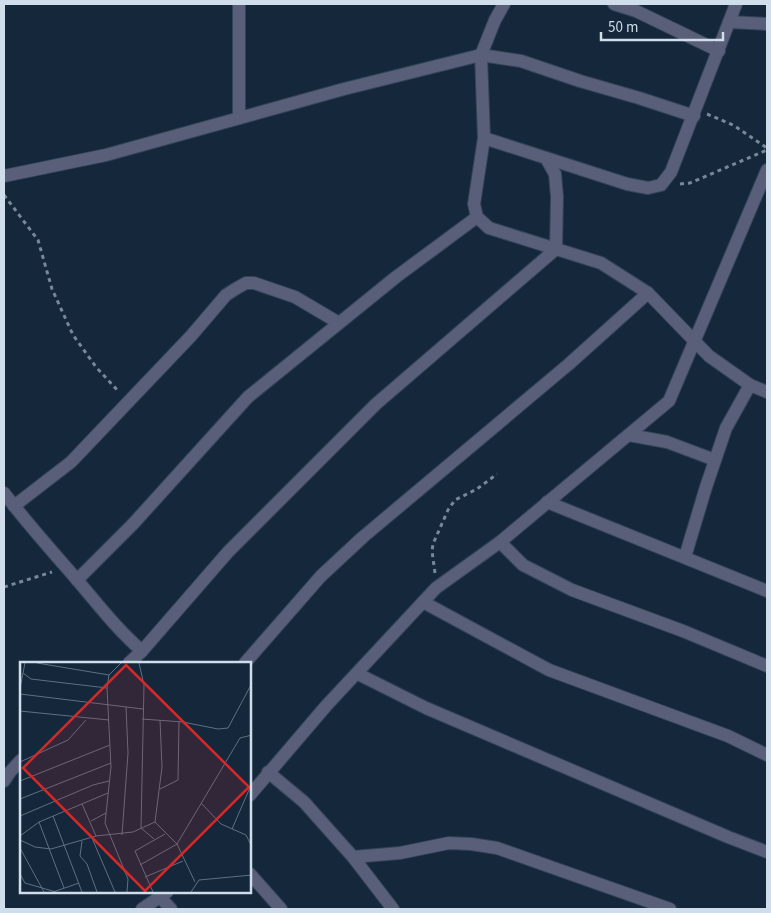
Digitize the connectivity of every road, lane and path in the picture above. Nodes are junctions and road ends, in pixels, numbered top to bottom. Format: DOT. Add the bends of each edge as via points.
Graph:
graph roads {
  1 [pos="239,4"];
  2 [pos="504,4"];
  3 [pos="614,4"];
  4 [pos="736,4"];
  5 [pos="729,22"];
  6 [pos="767,24"];
  7 [pos="719,51"];
  8 [pos="481,55"];
  9 [pos="695,113"];
  10 [pos="239,118"];
  11 [pos="484,138"];
  12 [pos="767,149"];
  13 [pos="546,158"];
  14 [pos="767,170"];
  15 [pos="4,176"];
  16 [pos="660,185"];
  17 [pos="4,195"];
  18 [pos="477,217"];
  19 [pos="556,250"];
  20 [pos="648,293"];
  21 [pos="340,323"];
  22 [pos="695,343"];
  23 [pos="750,385"];
  24 [pos="767,392"];
  25 [pos="128,402"];
  26 [pos="629,436"];
  27 [pos="715,460"];
  28 [pos="497,474"];
  29 [pos="4,493"];
  30 [pos="547,502"];
  31 [pos="14,506"];
  32 [pos="500,542"];
  33 [pos="685,557"];
  34 [pos="66,567"];
  35 [pos="77,580"];
  36 [pos="4,587"];
  37 [pos="436,588"];
  38 [pos="767,591"];
  39 [pos="423,602"];
  40 [pos="142,651"];
  41 [pos="130,662"];
  42 [pos="246,662"];
  43 [pos="767,666"];
  44 [pos="358,674"];
  45 [pos="767,755"];
  46 [pos="20,761"];
  47 [pos="268,772"];
  48 [pos="4,781"];
  49 [pos="251,793"];
  50 [pos="767,852"];
  51 [pos="353,857"];
  52 [pos="251,875"];
  53 [pos="164,894"];
  54 [pos="142,909"];
  55 [pos="171,909"];
  56 [pos="281,909"];
  57 [pos="393,909"];
  58 [pos="670,909"];
  1 -- 10 [label="street"];
  2 -- 8 [label="street"];
  3 -- 7 [label="street" via="636,11"];
  4 -- 5 [label="street"];
  5 -- 6 [label="street"];
  5 -- 7 [label="street"];
  7 -- 9 [label="street"];
  8 -- 9 [label="street" via="521,61"];
  8 -- 10 [label="street"];
  8 -- 11 [label="street"];
  9 -- 12 [label="path" via="733,124"];
  9 -- 16 [label="street" via="671,172"];
  10 -- 15 [label="street" via="106,155"];
  11 -- 13 [label="street"];
  11 -- 18 [label="street" via="474,204"];
  12 -- 16 [label="path" via="690,183"];
  13 -- 16 [label="street" via="627,184 648,188"];
  13 -- 19 [label="street" via="555,174"];
  14 -- 22 [label="street"];
  17 -- 25 [label="path" via="38,240 52,289 73,335 96,367"];
  18 -- 19 [label="street" via="489,228"];
  18 -- 21 [label="street"];
  19 -- 20 [label="street" via="601,263"];
  19 -- 40 [label="street" via="376,404 228,552"];
  20 -- 22 [label="street"];
  20 -- 42 [label="street" via="569,364 363,537 321,576"];
  21 -- 25 [label="street" via="295,297 246,283 226,295"];
  21 -- 35 [label="street" via="248,397 133,524"];
  22 -- 23 [label="street"];
  22 -- 26 [label="street" via="669,401"];
  23 -- 24 [label="street"];
  23 -- 27 [label="street" via="726,428"];
  25 -- 31 [label="street" via="71,462"];
  26 -- 27 [label="street" via="666,442"];
  26 -- 30 [label="street"];
  27 -- 33 [label="street"];
  28 -- 37 [label="path" via="454,500 448,510 432,551"];
  29 -- 31 [label="street"];
  30 -- 32 [label="street"];
  30 -- 33 [label="street"];
  31 -- 34 [label="street"];
  32 -- 37 [label="street"];
  32 -- 43 [label="street" via="523,565 572,590"];
  33 -- 38 [label="street"];
  34 -- 35 [label="street"];
  34 -- 36 [label="path"];
  35 -- 40 [label="street"];
  37 -- 39 [label="street"];
  39 -- 44 [label="street"];
  39 -- 45 [label="street" via="549,670 728,736"];
  40 -- 41 [label="street"];
  44 -- 47 [label="street"];
  44 -- 50 [label="street" via="458,722"];
  46 -- 48 [label="street"];
  47 -- 49 [label="street"];
  47 -- 51 [label="street" via="304,802"];
  51 -- 57 [label="street"];
  51 -- 58 [label="street" via="400,854 449,843 480,845 498,848"];
  52 -- 56 [label="street"];
  53 -- 54 [label="street"];
  53 -- 55 [label="street"];
}
